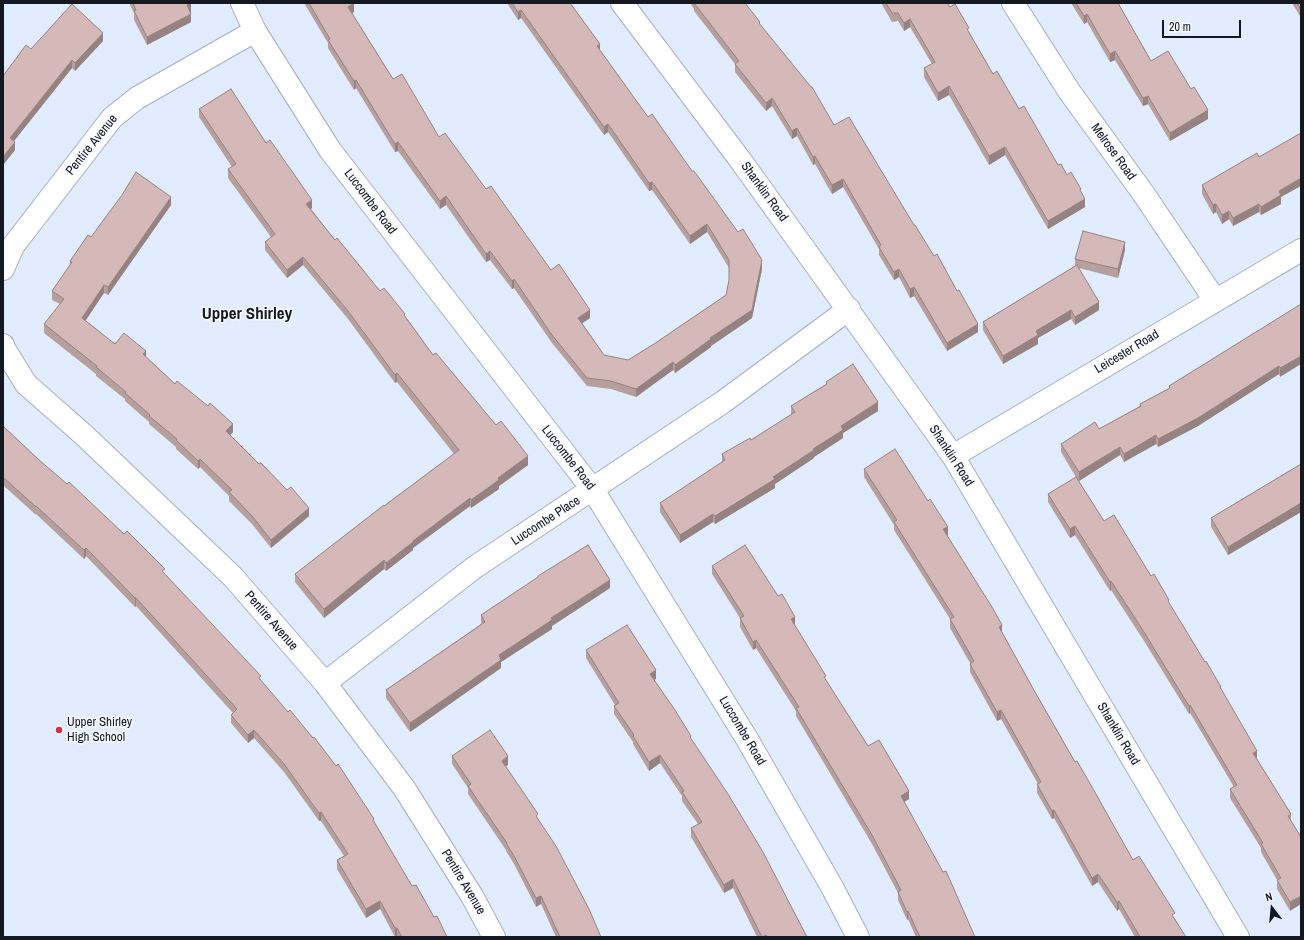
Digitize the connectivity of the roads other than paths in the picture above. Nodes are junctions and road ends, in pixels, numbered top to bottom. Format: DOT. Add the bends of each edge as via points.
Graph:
graph roads {
  1 [pos="242,3"];
  2 [pos="622,3"];
  3 [pos="1013,3"];
  4 [pos="255,31"];
  5 [pos="1301,250"];
  6 [pos="3,269"];
  7 [pos="1215,300"];
  8 [pos="849,309"];
  9 [pos="3,345"];
  10 [pos="953,456"];
  11 [pos="593,490"];
  12 [pos="325,683"];
  13 [pos="494,937"];
  14 [pos="858,937"];
  15 [pos="1238,937"];
  1 -- 4 [label="street, Luccombe Road"];
  2 -- 8 [label="street, Shanklin Road" via="742,161"];
  3 -- 7 [label="street, Melrose Road" via="1069,91 1143,193"];
  4 -- 6 [label="street, Pentire Avenue" via="137,98 112,118 13,246"];
  4 -- 11 [label="street, Luccombe Road" via="330,150"];
  5 -- 7 [label="street, Leicester Road"];
  7 -- 10 [label="street, Leicester Road"];
  8 -- 10 [label="street, Shanklin Road"];
  8 -- 11 [label="street, Luccombe Place" via="722,402"];
  9 -- 12 [label="street, Pentire Avenue" via="26,384 85,436 232,577"];
  10 -- 15 [label="street, Shanklin Road"];
  11 -- 12 [label="street, Luccombe Place" via="475,568"];
  11 -- 14 [label="street, Luccombe Road" via="747,739"];
  12 -- 13 [label="street, Pentire Avenue" via="404,788 472,896"];
}
